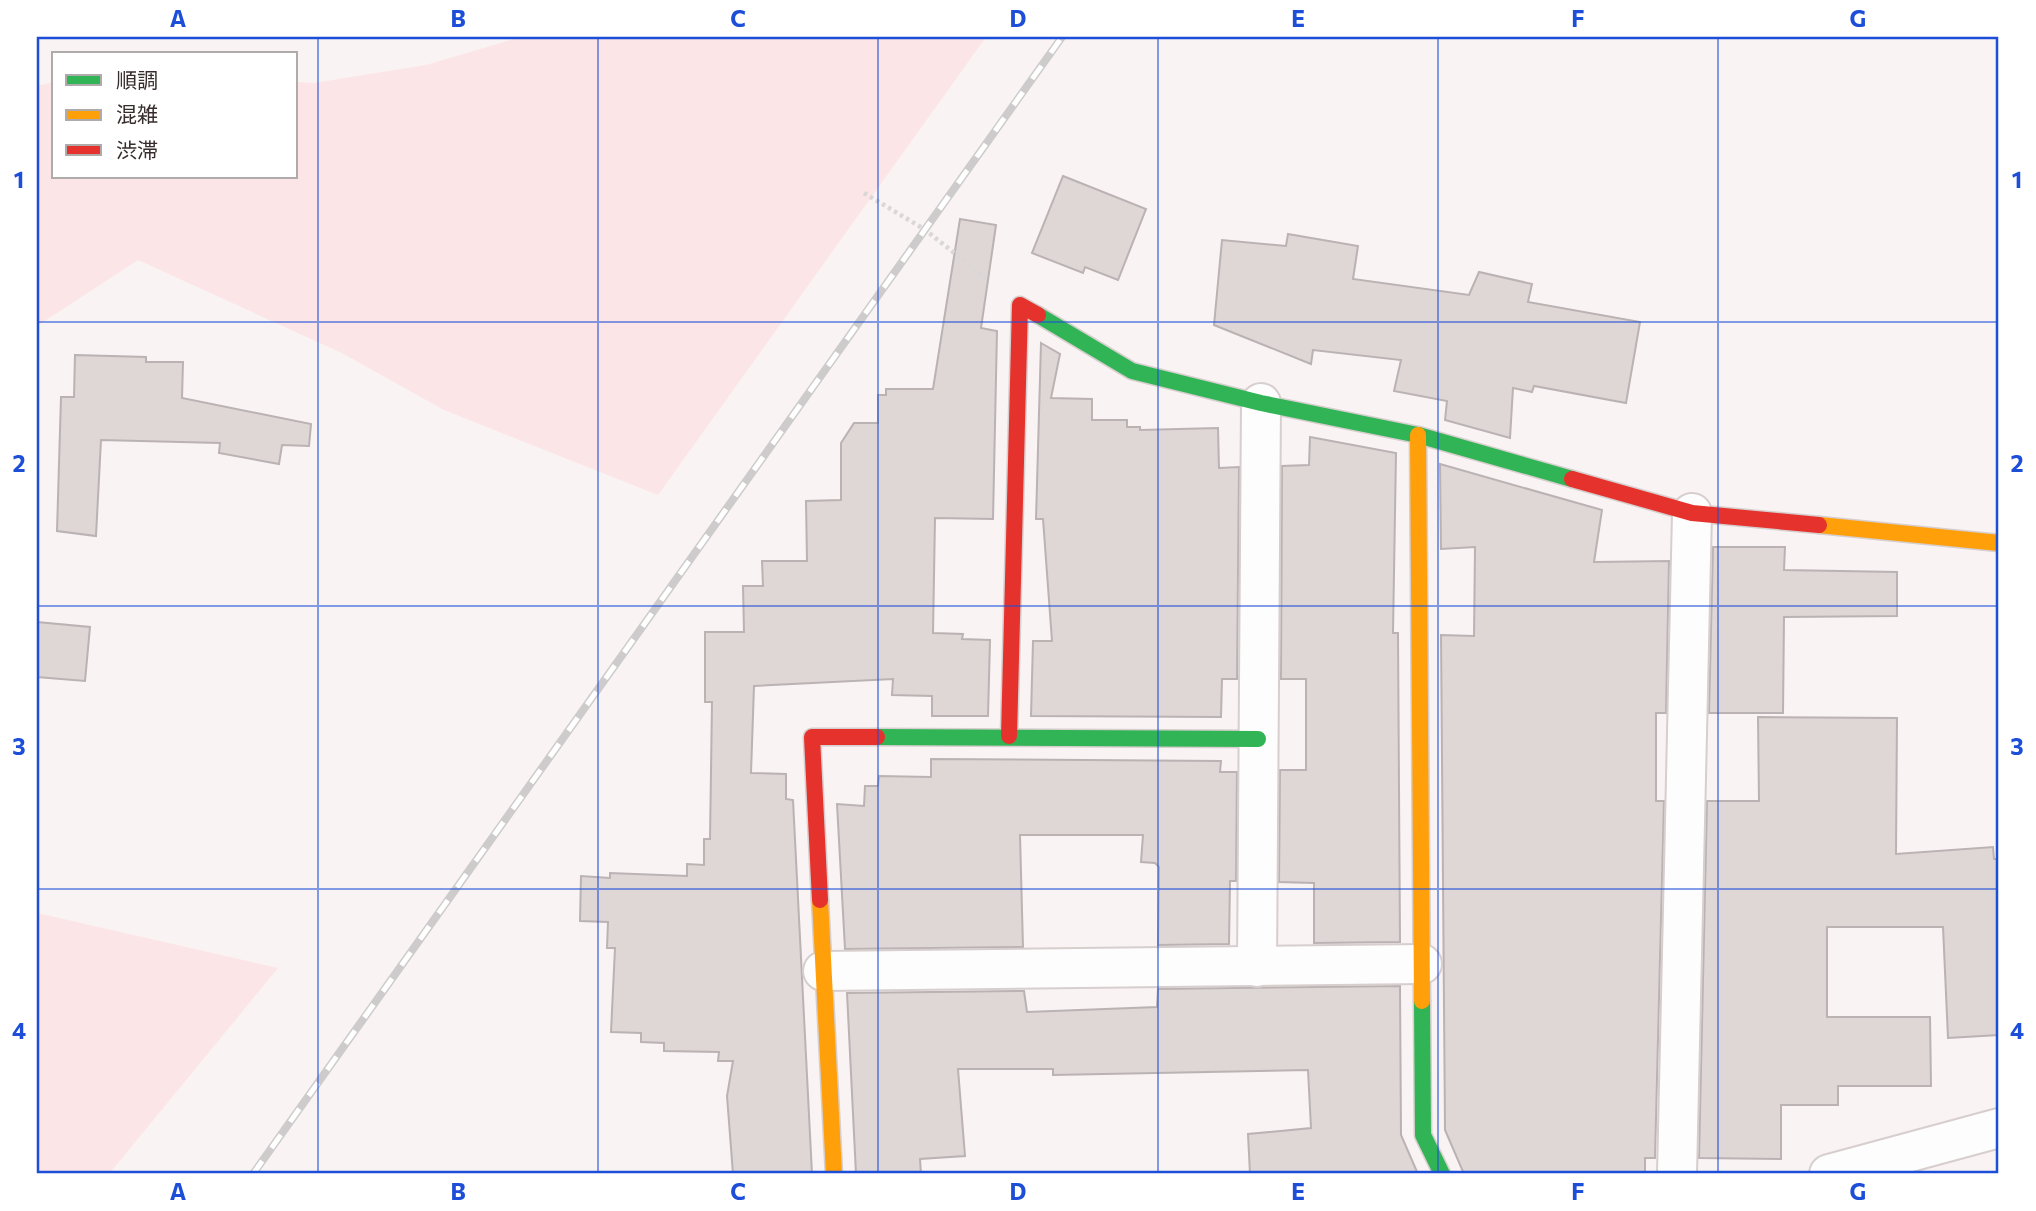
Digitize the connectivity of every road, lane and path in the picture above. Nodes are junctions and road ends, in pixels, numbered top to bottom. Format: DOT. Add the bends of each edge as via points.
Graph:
graph roads {
  1 [pos="864,193"];
  2 [pos="1020,305"];
  3 [pos="1261,403"];
  4 [pos="1418,435"];
  5 [pos="1692,513"];
  6 [pos="1999,543"];
  7 [pos="1009,736"];
  8 [pos="1258,740"];
  9 [pos="1422,964"];
  10 [pos="1257,967"];
  11 [pos="823,971"];
  12 [pos="1999,1128"];
  13 [pos="834,1174"];
  14 [pos="1442,1174"];
  15 [pos="1677,1174"];
  16 [pos="1829,1174"];
  1 -- 2 [label="path" via="924,229"];
  2 -- 3 [label="street" via="1132,371"];
  2 -- 7 [label="street"];
  3 -- 4 [label="street"];
  3 -- 8 [label="street"];
  4 -- 5 [label="street"];
  4 -- 9 [label="street"];
  5 -- 6 [label="street"];
  5 -- 15 [label="street"];
  7 -- 8 [label="street"];
  7 -- 11 [label="street" via="812,737"];
  8 -- 10 [label="street"];
  9 -- 10 [label="street"];
  9 -- 14 [label="street" via="1423,1135"];
  10 -- 11 [label="street"];
  11 -- 13 [label="street"];
  12 -- 16 [label="street"];
}
